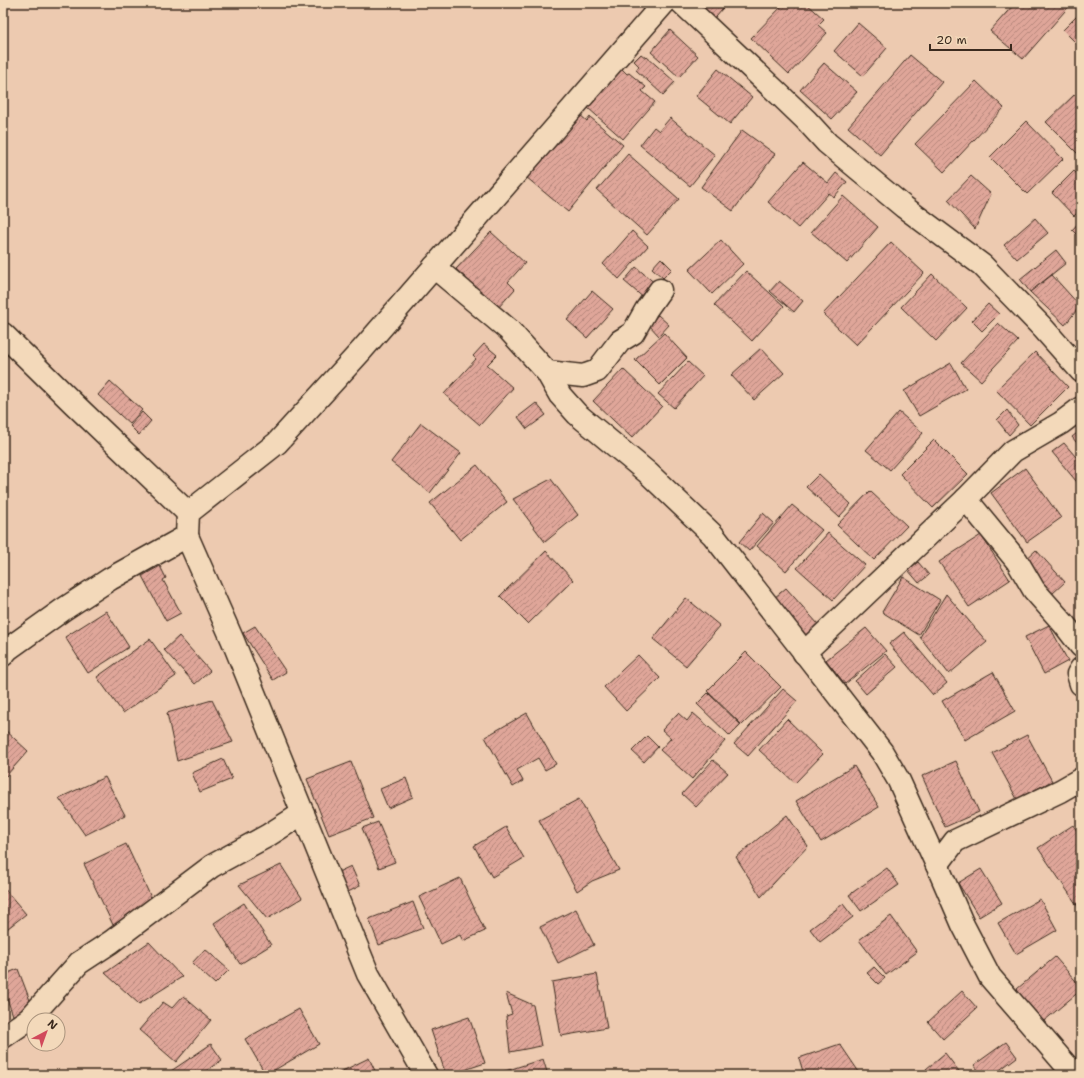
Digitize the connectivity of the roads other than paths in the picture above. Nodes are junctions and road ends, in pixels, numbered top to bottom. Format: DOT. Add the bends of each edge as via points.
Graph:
graph roads {
  1 [pos="664,3"];
  2 [pos="682,3"];
  3 [pos="434,267"];
  4 [pos="660,290"];
  5 [pos="3,334"];
  6 [pos="1081,371"];
  7 [pos="547,372"];
  8 [pos="1081,408"];
  9 [pos="966,499"];
  10 [pos="188,513"];
  11 [pos="187,536"];
  12 [pos="1081,646"];
  13 [pos="804,653"];
  14 [pos="3,655"];
  15 [pos="1081,668"];
  16 [pos="1081,684"];
  17 [pos="1081,779"];
  18 [pos="303,813"];
  19 [pos="938,865"];
  20 [pos="3,1037"];
  21 [pos="426,1075"];
  22 [pos="1079,1075"];
  1 -- 3 [label="street"];
  2 -- 6 [label="street" via="827,143 904,207 982,265"];
  3 -- 7 [label="street" via="509,330"];
  3 -- 10 [label="street" via="277,443"];
  4 -- 7 [label="street" via="633,333 620,341 597,371 583,376"];
  5 -- 10 [label="street"];
  7 -- 13 [label="street" via="560,395 578,414 648,473 713,535"];
  8 -- 9 [label="street" via="1061,423 1013,450"];
  9 -- 12 [label="street" via="1017,561 1034,590"];
  9 -- 13 [label="street"];
  10 -- 11 [label="street"];
  11 -- 14 [label="street" via="110,579 64,609"];
  11 -- 18 [label="street"];
  13 -- 19 [label="street" via="882,752 899,781"];
  15 -- 16 [label="street" via="1078,674"];
  17 -- 19 [label="street" via="955,841"];
  18 -- 20 [label="street" via="268,836 212,866 79,963 29,1019"];
  18 -- 21 [label="street" via="368,974"];
  19 -- 22 [label="street" via="962,925 990,977 1066,1065"];
}
